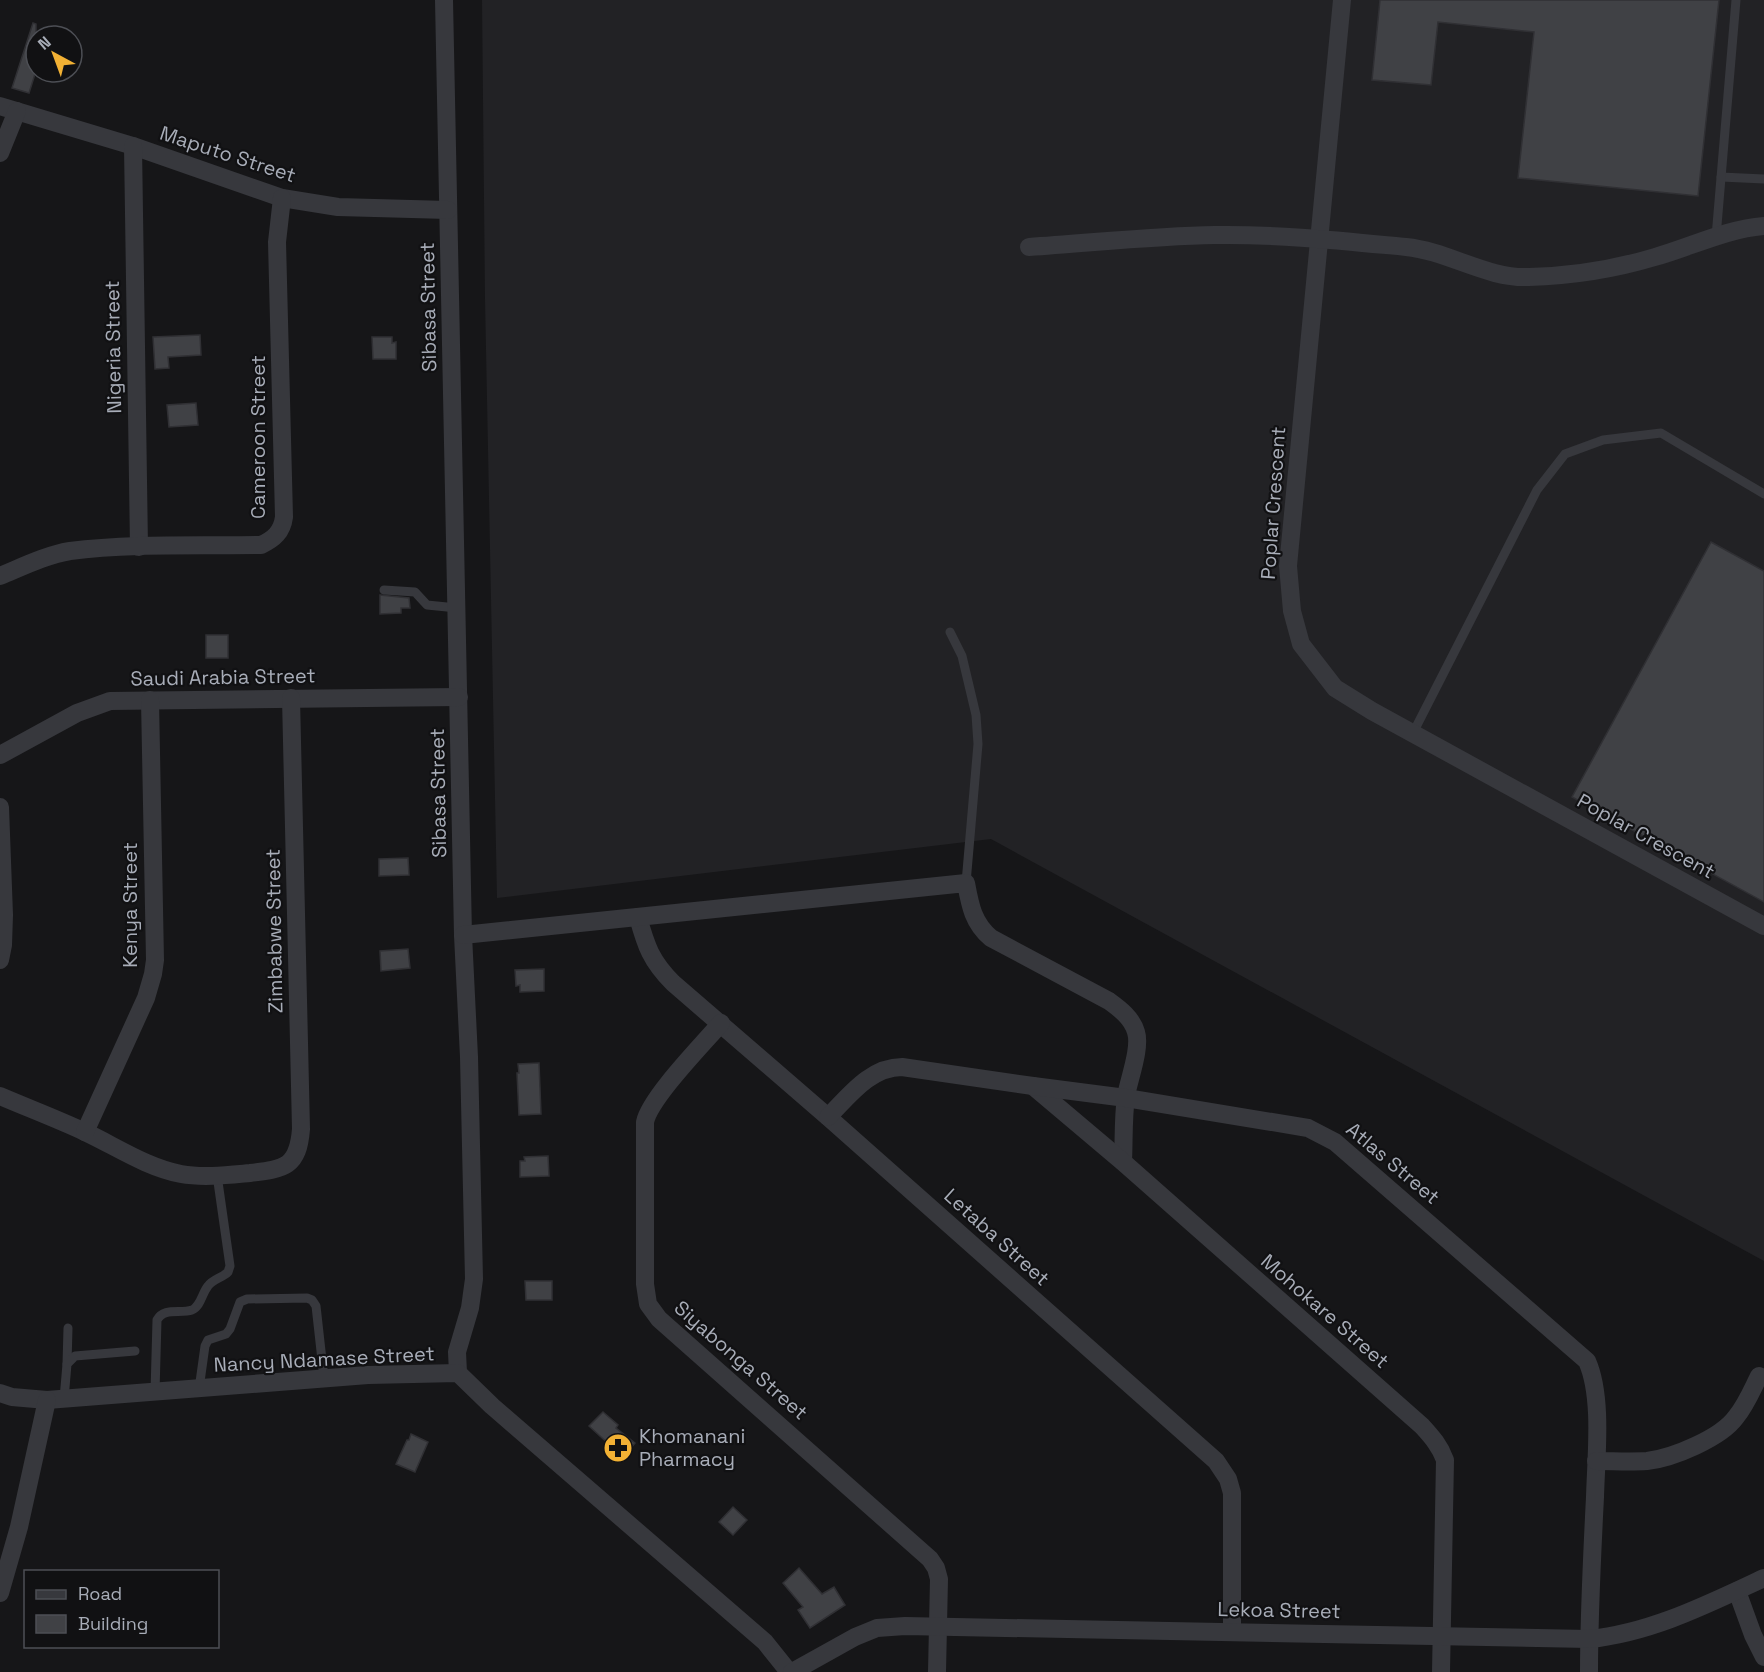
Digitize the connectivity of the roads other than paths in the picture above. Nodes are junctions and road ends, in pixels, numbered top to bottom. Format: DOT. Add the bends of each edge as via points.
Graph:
graph roads {
  1 [pos="444,0"];
  2 [pos="1342,0"];
  3 [pos="1736,0"];
  4 [pos="8,108"];
  5 [pos="133,146"];
  6 [pos="0,153"];
  7 [pos="1721,177"];
  8 [pos="1764,179"];
  9 [pos="282,198"];
  10 [pos="448,210"];
  11 [pos="1764,226"];
  12 [pos="1716,237"];
  13 [pos="1318,239"];
  14 [pos="1029,247"];
  15 [pos="1764,494"];
  16 [pos="139,547"];
  17 [pos="0,576"];
  18 [pos="384,590"];
  19 [pos="457,608"];
  20 [pos="950,632"];
  21 [pos="459,697"];
  22 [pos="291,698"];
  23 [pos="150,700"];
  24 [pos="1413,733"];
  25 [pos="0,755"];
  26 [pos="0,807"];
  27 [pos="966,883"];
  28 [pos="638,917"];
  29 [pos="1764,926"];
  30 [pos="463,935"];
  31 [pos="0,960"];
  32 [pos="721,1023"];
  33 [pos="1033,1086"];
  34 [pos="0,1096"];
  35 [pos="1126,1098"];
  36 [pos="828,1117"];
  37 [pos="85,1132"];
  38 [pos="1123,1162"];
  39 [pos="217,1175"];
  40 [pos="68,1328"];
  41 [pos="135,1350"];
  42 [pos="67,1364"];
  43 [pos="458,1373"];
  44 [pos="1759,1376"];
  45 [pos="324,1378"];
  46 [pos="199,1389"];
  47 [pos="155,1392"];
  48 [pos="0,1393"];
  49 [pos="56,1400"];
  50 [pos="1596,1461"];
  51 [pos="1764,1578"];
  52 [pos="1737,1591"];
  53 [pos="0,1593"];
  54 [pos="938,1626"];
  55 [pos="1232,1631"];
  56 [pos="1443,1637"];
  57 [pos="1589,1639"];
  58 [pos="1764,1657"];
  59 [pos="791,1672"];
  60 [pos="937,1672"];
  61 [pos="1442,1672"];
  62 [pos="1589,1672"];
  1 -- 10 [label="street, Sibasa Street"];
  2 -- 13 [label="street, Poplar Crescent"];
  3 -- 7 [label="lane"];
  4 -- 5 [label="street, Maputo Street"];
  4 -- 6 [label="street"];
  5 -- 9 [label="street, Maputo Street"];
  5 -- 16 [label="street, Nigeria Street"];
  7 -- 8 [label="lane"];
  7 -- 12 [label="lane"];
  9 -- 10 [label="street, Maputo Street" via="338,207"];
  9 -- 16 [label="street, Cameroon Street" via="277,242 283,524 271,540 261,545"];
  10 -- 19 [label="street, Sibasa Street"];
  11 -- 12 [label="street"];
  12 -- 13 [label="street" via="1654,258 1605,269 1526,278 1414,248"];
  13 -- 14 [label="street" via="1217,235"];
  13 -- 24 [label="street, Poplar Crescent" via="1288,566 1292,611 1301,644 1335,688"];
  15 -- 24 [label="lane" via="1661,433 1603,440 1565,454 1537,490"];
  16 -- 17 [label="street, Cameroon Street" via="69,551"];
  18 -- 19 [label="lane" via="416,592 427,605"];
  19 -- 21 [label="street, Sibasa Street"];
  20 -- 27 [label="lane" via="962,656 976,715 978,744"];
  21 -- 22 [label="street, Saudi Arabia Street"];
  21 -- 30 [label="street, Sibasa Street"];
  22 -- 23 [label="street, Saudi Arabia Street"];
  22 -- 39 [label="street, Zimbabwe Street" via="301,1129 298,1153 287,1165 268,1171"];
  23 -- 25 [label="street, Saudi Arabia Street" via="110,701 77,712"];
  23 -- 37 [label="street, Kenya Street" via="153,974 146,998"];
  24 -- 29 [label="street, Poplar Crescent"];
  26 -- 31 [label="street" via="4,915"];
  27 -- 28 [label="street"];
  27 -- 35 [label="street" via="970,908 983,932 1109,1001 1125,1014 1136,1033 1137,1044"];
  28 -- 30 [label="street"];
  28 -- 32 [label="street, Letaba Street" via="649,953 660,970"];
  30 -- 43 [label="street, Sibasa Street" via="474,1279 457,1352"];
  32 -- 36 [label="street, Letaba Street"];
  32 -- 54 [label="street, Siyabonga Street" via="647,1113 648,1304 659,1319 923,1551 938,1573"];
  33 -- 35 [label="street, Atlas Street"];
  33 -- 36 [label="street, Atlas Street" via="894,1067 865,1080"];
  33 -- 38 [label="street, Mohokare Street"];
  34 -- 37 [label="street"];
  35 -- 38 [label="street"];
  35 -- 50 [label="street, Atlas Street" via="1308,1128 1335,1142 1587,1361 1596,1391"];
  36 -- 55 [label="street, Letaba Street" via="1216,1461 1232,1493"];
  37 -- 39 [label="street" via="166,1171"];
  38 -- 56 [label="street, Mohokare Street" via="1422,1426 1442,1450"];
  39 -- 47 [label="lane" via="230,1266 228,1272 207,1287 198,1306 159,1315"];
  40 -- 42 [label="lane"];
  41 -- 42 [label="lane" via="75,1356"];
  42 -- 49 [label="lane"];
  43 -- 45 [label="street, Nancy Ndamase Street"];
  43 -- 59 [label="street, Nancy Ndamase Street" via="765,1642"];
  44 -- 50 [label="street" via="1736,1418 1716,1434 1657,1459"];
  45 -- 46 [label="street, Nancy Ndamase Street"];
  45 -- 46 [label="lane" via="312,1300 247,1299 240,1302 226,1334 208,1340"];
  46 -- 47 [label="street, Nancy Ndamase Street"];
  47 -- 49 [label="street, Nancy Ndamase Street"];
  48 -- 49 [label="street, Nancy Ndamase Street"];
  49 -- 53 [label="street"];
  50 -- 57 [label="street, Atlas Street"];
  51 -- 52 [label="street, Lekoa Street"];
  52 -- 57 [label="street, Lekoa Street" via="1629,1632"];
  52 -- 58 [label="street"];
  54 -- 55 [label="street, Lekoa Street"];
  54 -- 59 [label="street, Lekoa Street" via="877,1628"];
  54 -- 60 [label="street, Siyabonga Street"];
  55 -- 56 [label="street, Lekoa Street"];
  56 -- 57 [label="street, Lekoa Street"];
  56 -- 61 [label="street, Mohokare Street"];
  57 -- 62 [label="street, Atlas Street"];
}
